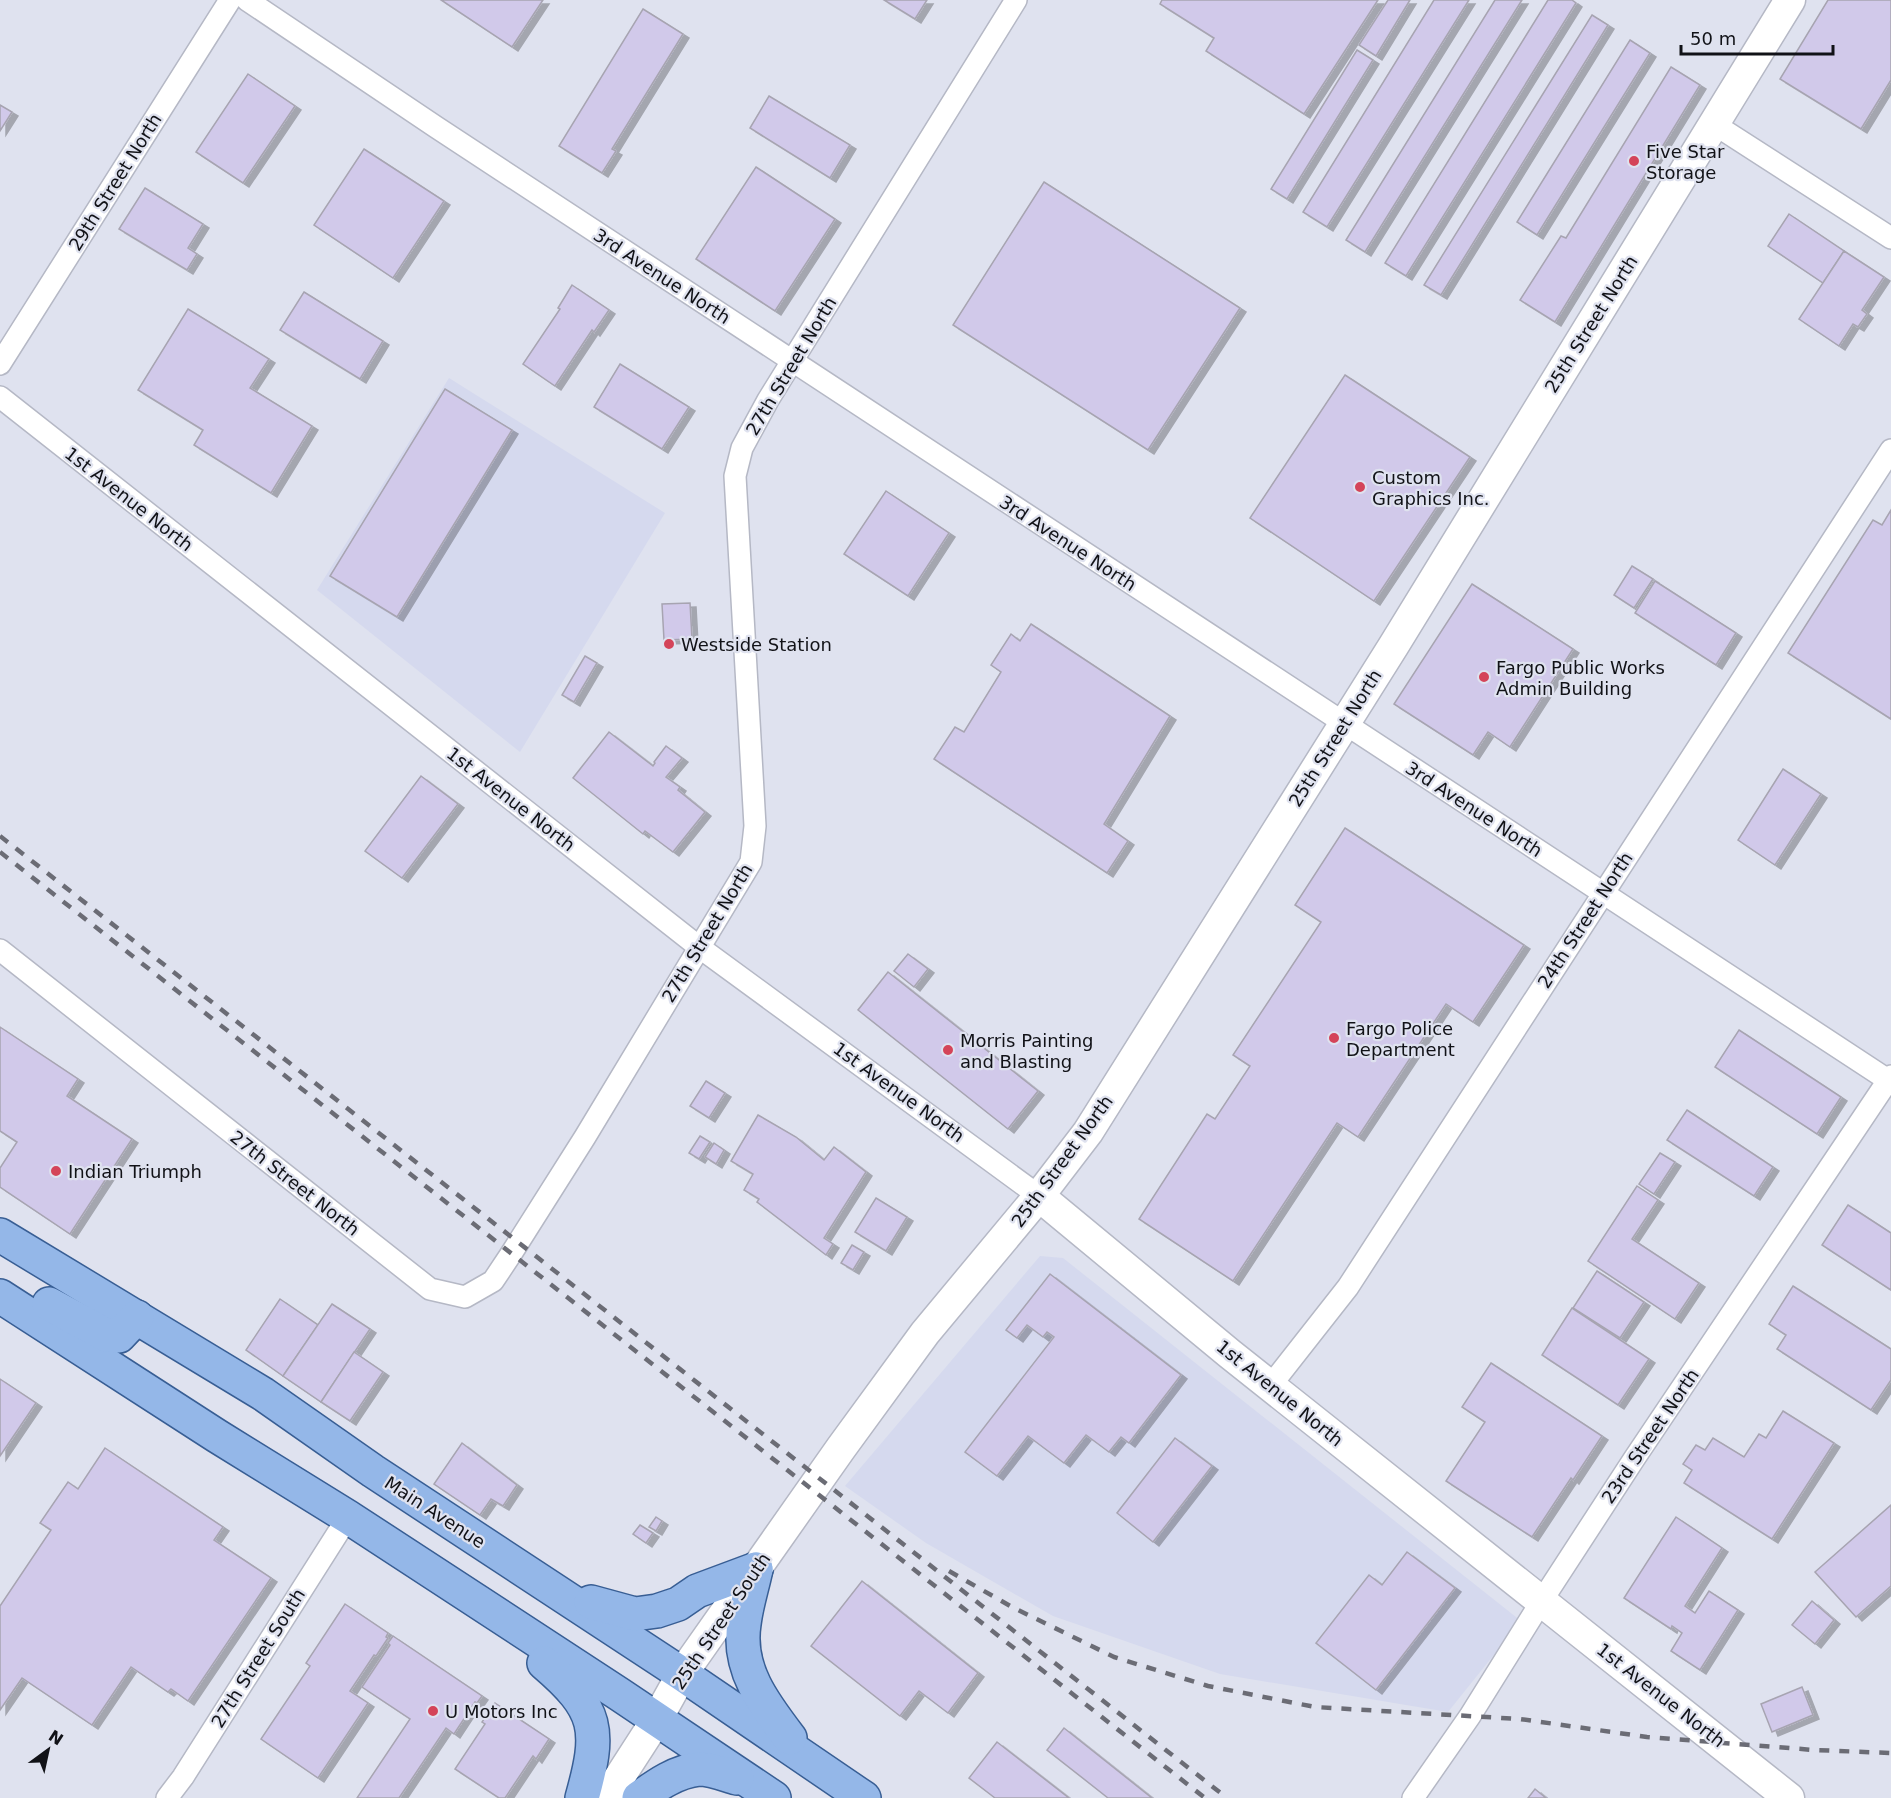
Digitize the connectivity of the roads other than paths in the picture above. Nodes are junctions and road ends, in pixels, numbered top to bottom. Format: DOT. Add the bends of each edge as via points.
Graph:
graph roads {
  1 [pos="230,0"];
  2 [pos="247,0"];
  3 [pos="1016,0"];
  4 [pos="1790,0"];
  5 [pos="1714,124"];
  6 [pos="1891,238"];
  7 [pos="792,361"];
  8 [pos="0,364"];
  9 [pos="0,397"];
  10 [pos="1891,450"];
  11 [pos="1344,724"];
  12 [pos="1602,894"];
  13 [pos="699,947"];
  14 [pos="0,950"];
  15 [pos="1890,1080"];
  16 [pos="1039,1196"];
  17 [pos="0,1235"];
  18 [pos="0,1276"];
  19 [pos="0,1296"];
  20 [pos="137,1317"];
  21 [pos="1271,1384"];
  22 [pos="841,1448"];
  23 [pos="348,1517"];
  24 [pos="756,1569"];
  25 [pos="546,1584"];
  26 [pos="453,1586"];
  27 [pos="1541,1602"];
  28 [pos="682,1674"];
  29 [pos="657,1719"];
  30 [pos="806,1758"];
  31 [pos="761,1790"];
  32 [pos="167,1798"];
  33 [pos="582,1798"];
  34 [pos="606,1798"];
  35 [pos="639,1798"];
  36 [pos="864,1798"];
  37 [pos="1413,1798"];
  38 [pos="1789,1798"];
  1 -- 8 [label="street, 29th Street North"];
  2 -- 7 [label="street, 3rd Avenue North"];
  3 -- 7 [label="street, 27th Street North"];
  4 -- 5 [label="main road, 25th Street North"];
  5 -- 6 [label="street"];
  5 -- 11 [label="main road, 25th Street North"];
  7 -- 11 [label="street, 3rd Avenue North"];
  7 -- 13 [label="street, 27th Street North" via="742,448 735,476 755,826 751,862"];
  9 -- 13 [label="street, 1st Avenue North"];
  10 -- 12 [label="street, 24th Street North"];
  11 -- 12 [label="street, 3rd Avenue North"];
  11 -- 16 [label="main road, 25th Street North" via="1088,1132"];
  12 -- 15 [label="street, 3rd Avenue North"];
  12 -- 21 [label="street, 24th Street North" via="1348,1287"];
  13 -- 14 [label="street, 27th Street North" via="493,1281 465,1297 430,1289"];
  13 -- 16 [label="street, 1st Avenue North"];
  15 -- 27 [label="street, 23rd Street North"];
  16 -- 21 [label="main road, 1st Avenue North"];
  16 -- 22 [label="main road, 25th Street North" via="925,1333"];
  17 -- 20 [label="main road, Main Avenue"];
  18 -- 20 [label="main road" via="106,1335 119,1336"];
  19 -- 23 [label="main road"];
  20 -- 25 [label="main road, Main Avenue" via="262,1394"];
  21 -- 27 [label="main road, 1st Avenue North"];
  22 -- 24 [label="main road, 25th Street South"];
  23 -- 26 [label="main road"];
  23 -- 32 [label="street, 27th Street South"];
  24 -- 25 [label="main road" via="697,1591 678,1604 635,1614 603,1607"];
  24 -- 28 [label="main road, 25th Street South"];
  24 -- 30 [label="main road" via="743,1626 748,1671 769,1710"];
  25 -- 28 [label="main road, Main Avenue"];
  26 -- 29 [label="main road"];
  26 -- 33 [label="main road" via="570,1686 581,1701 590,1717 593,1737"];
  27 -- 37 [label="street, 23rd Street North"];
  27 -- 38 [label="main road, 1st Avenue North"];
  28 -- 29 [label="main road, 25th Street South"];
  28 -- 30 [label="main road, Main Avenue"];
  29 -- 31 [label="main road"];
  29 -- 34 [label="main road, 25th Street South"];
  30 -- 36 [label="main road, Main Avenue"];
  31 -- 35 [label="main road" via="700,1769 661,1782"];
}
